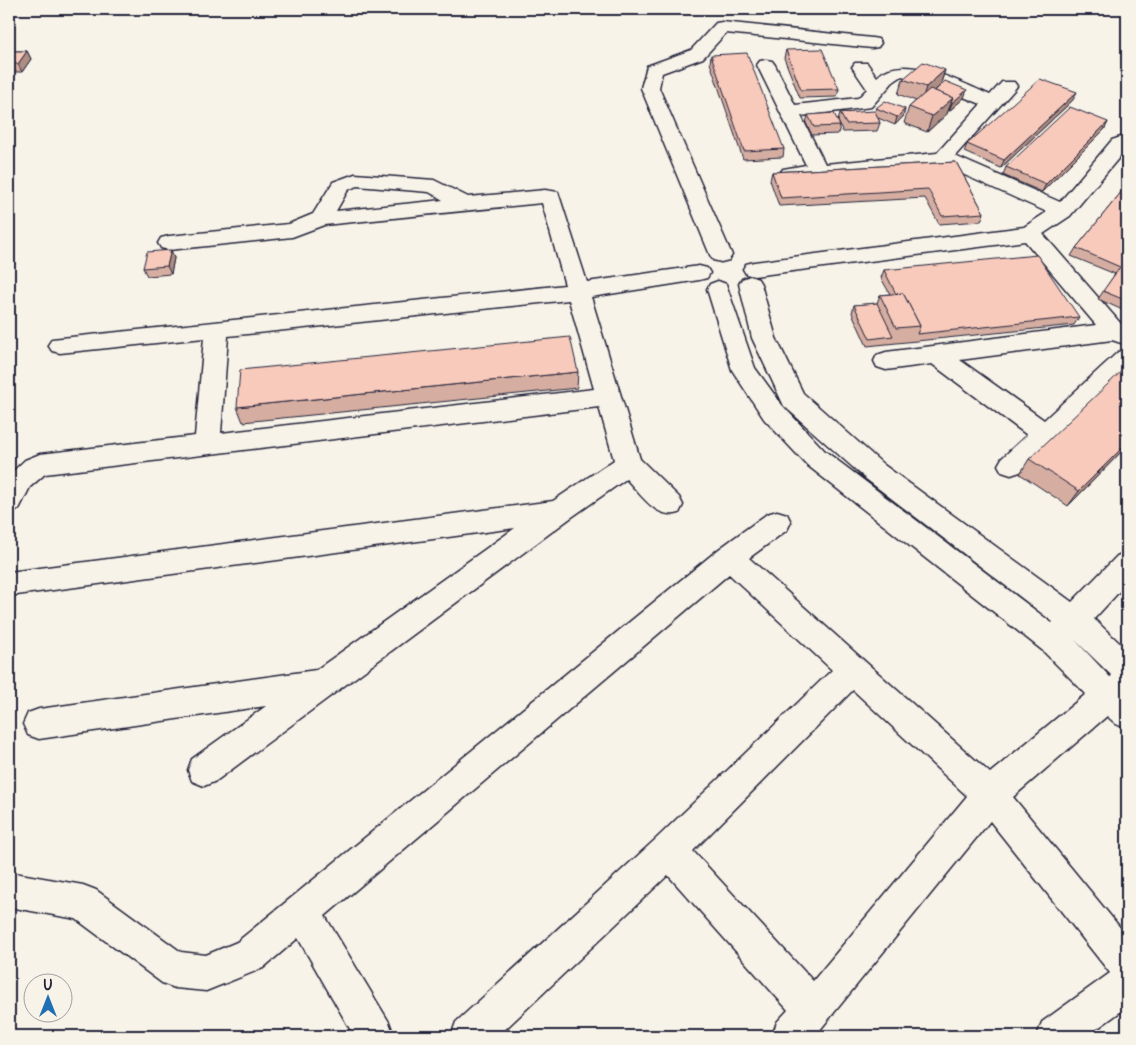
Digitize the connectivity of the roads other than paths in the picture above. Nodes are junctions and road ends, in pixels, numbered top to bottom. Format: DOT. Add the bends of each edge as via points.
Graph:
graph roads {
  1 [pos="770,32"];
  2 [pos="872,43"];
  3 [pos="861,66"];
  4 [pos="1008,86"];
  5 [pos="877,90"];
  6 [pos="994,103"];
  7 [pos="791,111"];
  8 [pos="1127,141"];
  9 [pos="943,158"];
  10 [pos="818,170"];
  11 [pos="776,174"];
  12 [pos="464,204"];
  13 [pos="1063,211"];
  14 [pos="321,219"];
  15 [pos="1030,233"];
  16 [pos="169,242"];
  17 [pos="721,254"];
  18 [pos="752,277"];
  19 [pos="709,281"];
  20 [pos="579,291"];
  21 [pos="217,328"];
  22 [pos="1120,334"];
  23 [pos="60,346"];
  24 [pos="937,355"];
  25 [pos="1127,358"];
  26 [pos="886,361"];
  27 [pos="608,397"];
  28 [pos="821,423"];
  29 [pos="1046,435"];
  30 [pos="797,438"];
  31 [pos="207,445"];
  32 [pos="628,464"];
  33 [pos="1011,465"];
  34 [pos="9,501"];
  35 [pos="669,504"];
  36 [pos="559,511"];
  37 [pos="777,522"];
  38 [pos="729,557"];
  39 [pos="1127,564"];
  40 [pos="9,584"];
  41 [pos="1074,620"];
  42 [pos="1054,641"];
  43 [pos="853,670"];
  44 [pos="1127,670"];
  45 [pos="324,683"];
  46 [pos="1121,697"];
  47 [pos="39,724"];
  48 [pos="204,770"];
  49 [pos="990,794"];
  50 [pos="669,850"];
  51 [pos="9,890"];
  52 [pos="302,911"];
  53 [pos="1127,966"];
  54 [pos="1127,984"];
  55 [pos="814,1009"];
  56 [pos="375,1036"];
  57 [pos="470,1036"];
  58 [pos="791,1036"];
  59 [pos="1056,1036"];
  1 -- 2 [label="street"];
  1 -- 7 [label="street" via="765,58"];
  1 -- 17 [label="street" via="722,27 697,54 653,70 650,88"];
  3 -- 5 [label="street"];
  4 -- 6 [label="street"];
  5 -- 6 [label="street" via="892,73 900,70 931,78"];
  5 -- 7 [label="street" via="864,103"];
  6 -- 9 [label="street"];
  7 -- 10 [label="street"];
  8 -- 13 [label="street" via="1119,144"];
  9 -- 10 [label="street"];
  9 -- 13 [label="street"];
  10 -- 11 [label="street"];
  12 -- 14 [label="street"];
  12 -- 14 [label="street" via="434,186 355,180 340,186"];
  12 -- 20 [label="street" via="551,197"];
  13 -- 15 [label="street"];
  14 -- 16 [label="street" via="292,230"];
  15 -- 18 [label="street"];
  15 -- 22 [label="street"];
  17 -- 18 [label="street" via="741,258"];
  17 -- 19 [label="street" via="704,261 700,267"];
  18 -- 19 [label="street" via="738,291"];
  18 -- 28 [label="street" via="764,338 793,399"];
  19 -- 20 [label="street"];
  19 -- 30 [label="street" via="744,370 773,412"];
  20 -- 21 [label="street"];
  20 -- 27 [label="street"];
  21 -- 23 [label="street"];
  21 -- 31 [label="street"];
  22 -- 24 [label="street"];
  24 -- 26 [label="street"];
  24 -- 29 [label="street"];
  25 -- 29 [label="street"];
  27 -- 31 [label="street"];
  27 -- 32 [label="street"];
  28 -- 30 [label="street"];
  28 -- 41 [label="street" via="875,472"];
  29 -- 33 [label="street"];
  30 -- 42 [label="street" via="816,458"];
  31 -- 34 [label="street" via="40,464 15,483"];
  32 -- 35 [label="street"];
  32 -- 36 [label="street"];
  36 -- 40 [label="street"];
  36 -- 45 [label="street"];
  37 -- 38 [label="street"];
  38 -- 43 [label="street"];
  38 -- 52 [label="street"];
  39 -- 41 [label="street"];
  41 -- 42 [label="street"];
  41 -- 44 [label="street"];
  42 -- 46 [label="street"];
  43 -- 49 [label="street"];
  43 -- 50 [label="street"];
  45 -- 47 [label="street"];
  45 -- 48 [label="street"];
  46 -- 49 [label="street"];
  49 -- 53 [label="street"];
  49 -- 55 [label="street"];
  50 -- 55 [label="street"];
  50 -- 57 [label="street"];
  51 -- 52 [label="street" via="83,903 175,970 206,973 250,955"];
  52 -- 56 [label="street"];
  54 -- 59 [label="street"];
  55 -- 58 [label="street"];
}
